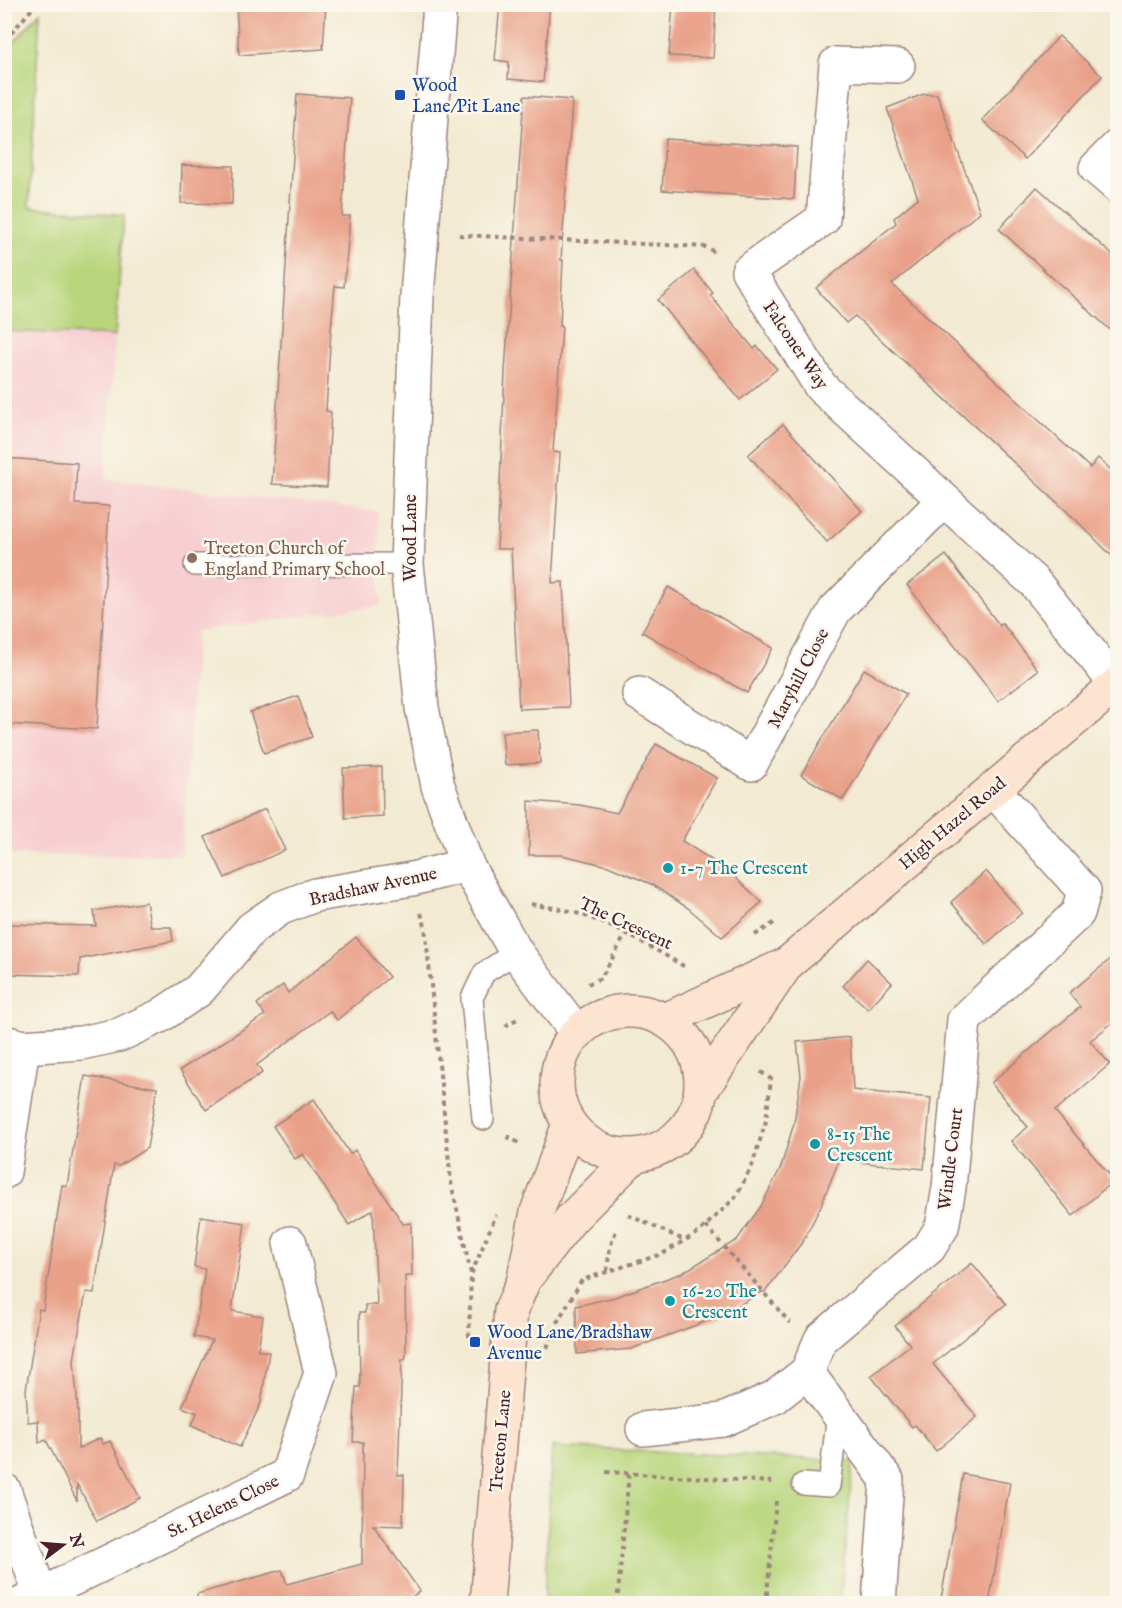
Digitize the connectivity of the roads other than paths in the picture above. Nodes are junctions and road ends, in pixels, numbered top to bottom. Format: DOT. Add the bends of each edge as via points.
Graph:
graph roads {
  1 [pos="440,4"];
  2 [pos="898,66"];
  3 [pos="1118,146"];
  4 [pos="1118,187"];
  5 [pos="943,501"];
  6 [pos="407,564"];
  7 [pos="195,565"];
  8 [pos="1117,684"];
  9 [pos="639,694"];
  10 [pos="993,789"];
  11 [pos="467,865"];
  12 [pos="516,952"];
  13 [pos="787,964"];
  14 [pos="665,1020"];
  15 [pos="577,1032"];
  16 [pos="14,1044"];
  17 [pos="701,1091"];
  18 [pos="483,1119"];
  19 [pos="569,1124"];
  20 [pos="634,1156"];
  21 [pos="4,1172"];
  22 [pos="290,1243"];
  23 [pos="524,1280"];
  24 [pos="811,1362"];
  25 [pos="838,1414"];
  26 [pos="643,1429"];
  27 [pos="803,1484"];
  28 [pos="4,1490"];
  29 [pos="31,1599"];
  30 [pos="487,1604"];
  31 [pos="879,1604"];
  1 -- 6 [label="street, Wood Lane" via="417,296"];
  2 -- 5 [label="street, Falconer Way" via="836,64 823,219 748,271 821,387"];
  3 -- 4 [label="street" via="1096,168"];
  5 -- 8 [label="street, Falconer Way" via="1035,583"];
  5 -- 9 [label="street, Maryhill Close" via="835,610 751,764"];
  6 -- 7 [label="lane"];
  6 -- 11 [label="street, Wood Lane" via="422,708 438,786"];
  8 -- 10 [label="main road, High Hazel Road"];
  10 -- 13 [label="main road, High Hazel Road"];
  10 -- 24 [label="street, Windle Court" via="1084,891 1078,913 964,1020 942,1227 928,1248 821,1339"];
  11 -- 12 [label="street, Wood Lane"];
  11 -- 16 [label="street, Bradshaw Avenue" via="315,896 281,908 252,928 199,990 160,1016 119,1035 81,1043"];
  12 -- 15 [label="street, Wood Lane"];
  12 -- 18 [label="lane" via="484,974 472,998"];
  13 -- 14 [label="main road, High Hazel Road"];
  13 -- 17 [label="main road, High Hazel Road"];
  14 -- 15 [label="main road" via="642,1012 619,1011 596,1018"];
  14 -- 17 [label="main road" via="693,1050 700,1070"];
  15 -- 19 [label="main road" via="563,1053 557,1077 559,1102"];
  16 -- 21 [label="street"];
  17 -- 20 [label="main road" via="694,1115 679,1136 658,1150"];
  19 -- 20 [label="main road" via="594,1146 609,1153"];
  19 -- 23 [label="main road, Treeton Lane" via="537,1212"];
  20 -- 23 [label="main road, Treeton Lane" via="571,1218"];
  22 -- 29 [label="street, St. Helens Close" via="321,1373 287,1475"];
  23 -- 30 [label="main road, Treeton Lane" via="510,1310"];
  24 -- 25 [label="street"];
  24 -- 26 [label="street" via="775,1397 723,1420"];
  25 -- 27 [label="lane" via="829,1486"];
  25 -- 31 [label="street" via="886,1480"];
  28 -- 29 [label="street"];
}
